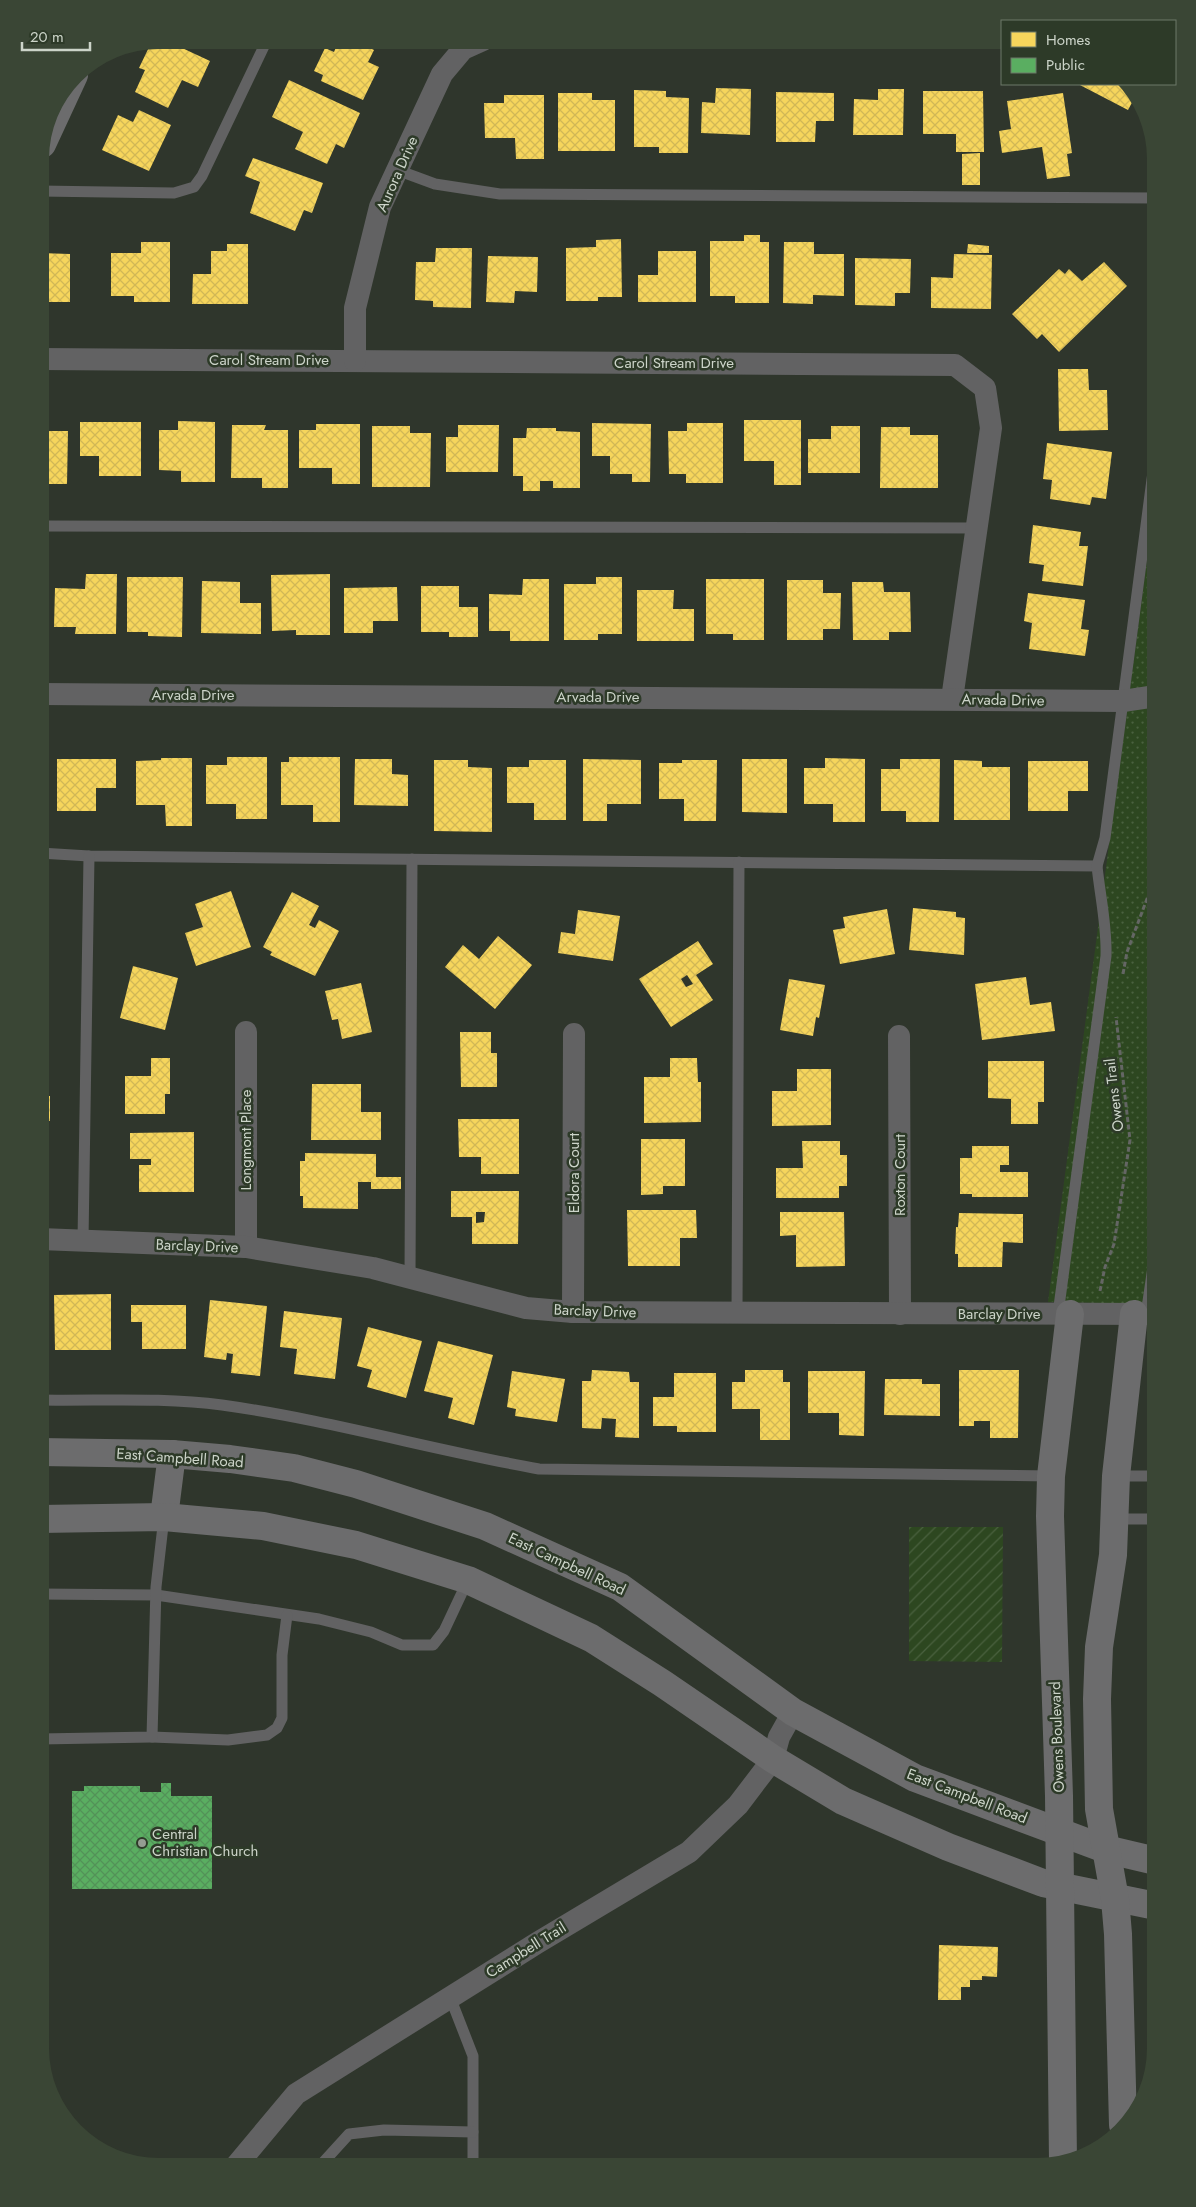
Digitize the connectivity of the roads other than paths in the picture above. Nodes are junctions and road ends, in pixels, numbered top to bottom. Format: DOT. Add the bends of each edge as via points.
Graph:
graph roads {
  1 [pos="264,49"];
  2 [pos="463,49"];
  3 [pos="397,170"];
  4 [pos="49,190"];
  5 [pos="1147,198"];
  6 [pos="49,359"];
  7 [pos="354,361"];
  8 [pos="1147,518"];
  9 [pos="49,526"];
  10 [pos="977,528"];
  11 [pos="49,694"];
  12 [pos="1147,697"];
  13 [pos="952,699"];
  14 [pos="1123,701"];
  15 [pos="49,854"];
  16 [pos="89,856"];
  17 [pos="412,859"];
  18 [pos="739,862"];
  19 [pos="1097,866"];
  20 [pos="246,1032"];
  21 [pos="574,1034"];
  22 [pos="899,1036"];
  23 [pos="49,1239"];
  24 [pos="83,1241"];
  25 [pos="246,1248"];
  26 [pos="410,1278"];
  27 [pos="1147,1302"];
  28 [pos="573,1312"];
  29 [pos="737,1313"];
  30 [pos="900,1314"];
  31 [pos="1064,1314"];
  32 [pos="1145,1314"];
  33 [pos="49,1400"];
  34 [pos="49,1452"];
  35 [pos="172,1454"];
  36 [pos="1050,1476"];
  37 [pos="1116,1476"];
  38 [pos="1147,1476"];
  39 [pos="164,1517"];
  40 [pos="49,1519"];
  41 [pos="1114,1519"];
  42 [pos="1147,1519"];
  43 [pos="468,1580"];
  44 [pos="49,1594"];
  45 [pos="156,1595"];
  46 [pos="288,1614"];
  47 [pos="793,1712"];
  48 [pos="152,1737"];
  49 [pos="49,1739"];
  50 [pos="773,1759"];
  51 [pos="1060,1832"];
  52 [pos="1106,1849"];
  53 [pos="1147,1859"];
  54 [pos="1061,1888"];
  55 [pos="1115,1900"];
  56 [pos="1147,1905"];
  57 [pos="450,1998"];
  58 [pos="1123,2117"];
  59 [pos="473,2132"];
  60 [pos="1063,2155"];
  61 [pos="243,2158"];
  62 [pos="328,2158"];
  63 [pos="473,2158"];
  1 -- 4 [label="lane" via="194,187 174,193"];
  2 -- 3 [label="street, Aurora Drive" via="442,74"];
  3 -- 5 [label="lane" via="435,184 500,194"];
  3 -- 7 [label="street, Aurora Drive" via="380,207 354,308"];
  6 -- 7 [label="street, Carol Stream Drive"];
  7 -- 10 [label="street, Carol Stream Drive" via="955,365 985,388 991,428"];
  8 -- 14 [label="lane"];
  9 -- 10 [label="lane"];
  10 -- 13 [label="street, Carol Stream Drive"];
  11 -- 13 [label="street, Arvada Drive"];
  12 -- 14 [label="street, Arvada Drive"];
  13 -- 14 [label="street, Arvada Drive"];
  14 -- 19 [label="lane" via="1104,838"];
  15 -- 16 [label="lane"];
  16 -- 17 [label="lane"];
  16 -- 24 [label="lane"];
  17 -- 18 [label="lane"];
  17 -- 26 [label="lane"];
  18 -- 19 [label="lane"];
  18 -- 29 [label="lane"];
  19 -- 31 [label="lane" via="1107,929 1106,956"];
  20 -- 25 [label="street, Longmont Place"];
  21 -- 28 [label="street, Eldora Court"];
  22 -- 30 [label="street, Roxton Court"];
  23 -- 24 [label="street, Barclay Drive"];
  24 -- 25 [label="street, Barclay Drive"];
  25 -- 26 [label="street, Barclay Drive" via="373,1268"];
  26 -- 28 [label="street, Barclay Drive" via="526,1308"];
  27 -- 32 [label="lane"];
  28 -- 29 [label="street, Barclay Drive"];
  29 -- 30 [label="street, Barclay Drive"];
  30 -- 31 [label="street, Barclay Drive"];
  31 -- 32 [label="street, Barclay Drive"];
  31 -- 36 [label="main road, Owens Boulevard"];
  32 -- 37 [label="main road"];
  33 -- 36 [label="lane" via="220,1405 297,1417 457,1454 539,1469"];
  34 -- 35 [label="main road, East Campbell Road"];
  35 -- 39 [label="main road"];
  35 -- 47 [label="main road, East Campbell Road" via="294,1468 356,1484 485,1526 620,1587"];
  36 -- 51 [label="main road, Owens Boulevard"];
  37 -- 38 [label="lane"];
  37 -- 41 [label="main road"];
  39 -- 40 [label="main road"];
  39 -- 43 [label="main road" via="272,1528 356,1545"];
  39 -- 45 [label="lane"];
  41 -- 42 [label="lane"];
  41 -- 52 [label="main road" via="1113,1555 1099,1647 1097,1699 1099,1809"];
  43 -- 46 [label="lane" via="444,1631 433,1645 402,1645 371,1632"];
  43 -- 50 [label="main road" via="591,1638"];
  44 -- 45 [label="lane"];
  45 -- 46 [label="lane"];
  45 -- 48 [label="lane"];
  46 -- 48 [label="lane" via="282,1655 282,1718 277,1728 268,1735 228,1740"];
  47 -- 50 [label="street, Campbell Trail" via="779,1737"];
  47 -- 51 [label="main road, East Campbell Road" via="914,1778"];
  48 -- 49 [label="lane"];
  50 -- 54 [label="main road" via="843,1801 948,1847"];
  50 -- 57 [label="street, Campbell Trail" via="738,1805 689,1852"];
  51 -- 52 [label="main road, East Campbell Road"];
  51 -- 54 [label="main road, Owens Boulevard"];
  52 -- 53 [label="main road, East Campbell Road"];
  52 -- 55 [label="main road"];
  54 -- 55 [label="main road"];
  54 -- 60 [label="main road, Owens Boulevard"];
  55 -- 56 [label="main road"];
  55 -- 58 [label="main road"];
  57 -- 59 [label="lane" via="473,2056"];
  57 -- 61 [label="street, Campbell Trail" via="296,2094"];
  59 -- 62 [label="lane" via="384,2130 349,2134"];
  59 -- 63 [label="lane"];
}
